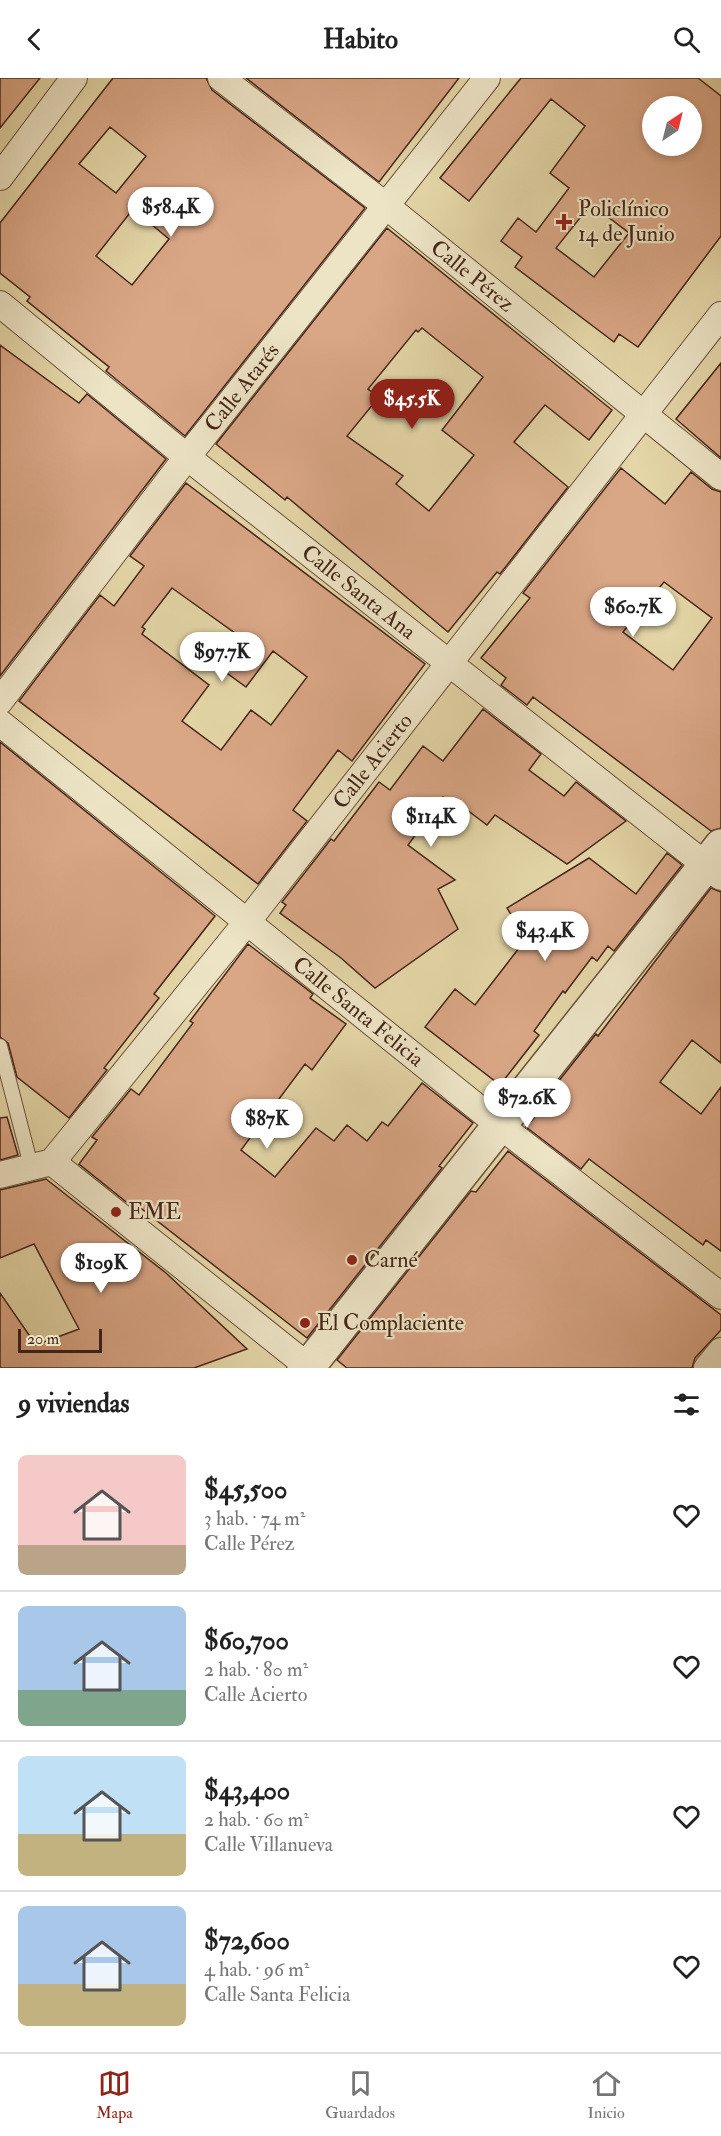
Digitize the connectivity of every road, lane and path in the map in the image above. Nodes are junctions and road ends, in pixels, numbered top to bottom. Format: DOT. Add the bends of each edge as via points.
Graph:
graph roads {
  1 [pos="74,78"];
  2 [pos="221,78"];
  3 [pos="487,78"];
  4 [pos="0,177"];
  5 [pos="385,205"];
  6 [pos="0,304"];
  7 [pos="721,315"];
  8 [pos="641,414"];
  9 [pos="187,457"];
  10 [pos="721,477"];
  11 [pos="450,662"];
  12 [pos="0,701"];
  13 [pos="0,723"];
  14 [pos="716,862"];
  15 [pos="247,922"];
  16 [pos="0,1046"];
  17 [pos="498,1124"];
  18 [pos="42,1164"];
  19 [pos="0,1175"];
  20 [pos="721,1296"];
  21 [pos="721,1351"];
  22 [pos="308,1368"];
  23 [pos="707,1368"];
  1 -- 4 [label="street"];
  2 -- 5 [label="street, Calle Pérez"];
  3 -- 5 [label="street, Calle Atarés"];
  5 -- 8 [label="street, Calle Pérez"];
  5 -- 9 [label="street, Calle Atarés"];
  6 -- 9 [label="street, Calle Santa Ana"];
  7 -- 8 [label="street, Calle Acierto"];
  8 -- 10 [label="street, Calle Pérez"];
  8 -- 11 [label="street, Calle Acierto"];
  9 -- 11 [label="street, Calle Santa Ana"];
  9 -- 12 [label="street, Calle Atarés"];
  11 -- 14 [label="street, Calle Santa Ana"];
  11 -- 15 [label="street, Calle Acierto"];
  13 -- 15 [label="street, Calle Santa Felicia"];
  14 -- 17 [label="street"];
  15 -- 17 [label="street, Calle Santa Felicia"];
  15 -- 18 [label="street, Calle Acierto"];
  16 -- 18 [label="lane"];
  17 -- 20 [label="street, Calle Santa Felicia"];
  17 -- 22 [label="street"];
  18 -- 19 [label="street"];
  18 -- 22 [label="street"];
  21 -- 23 [label="street"];
}
